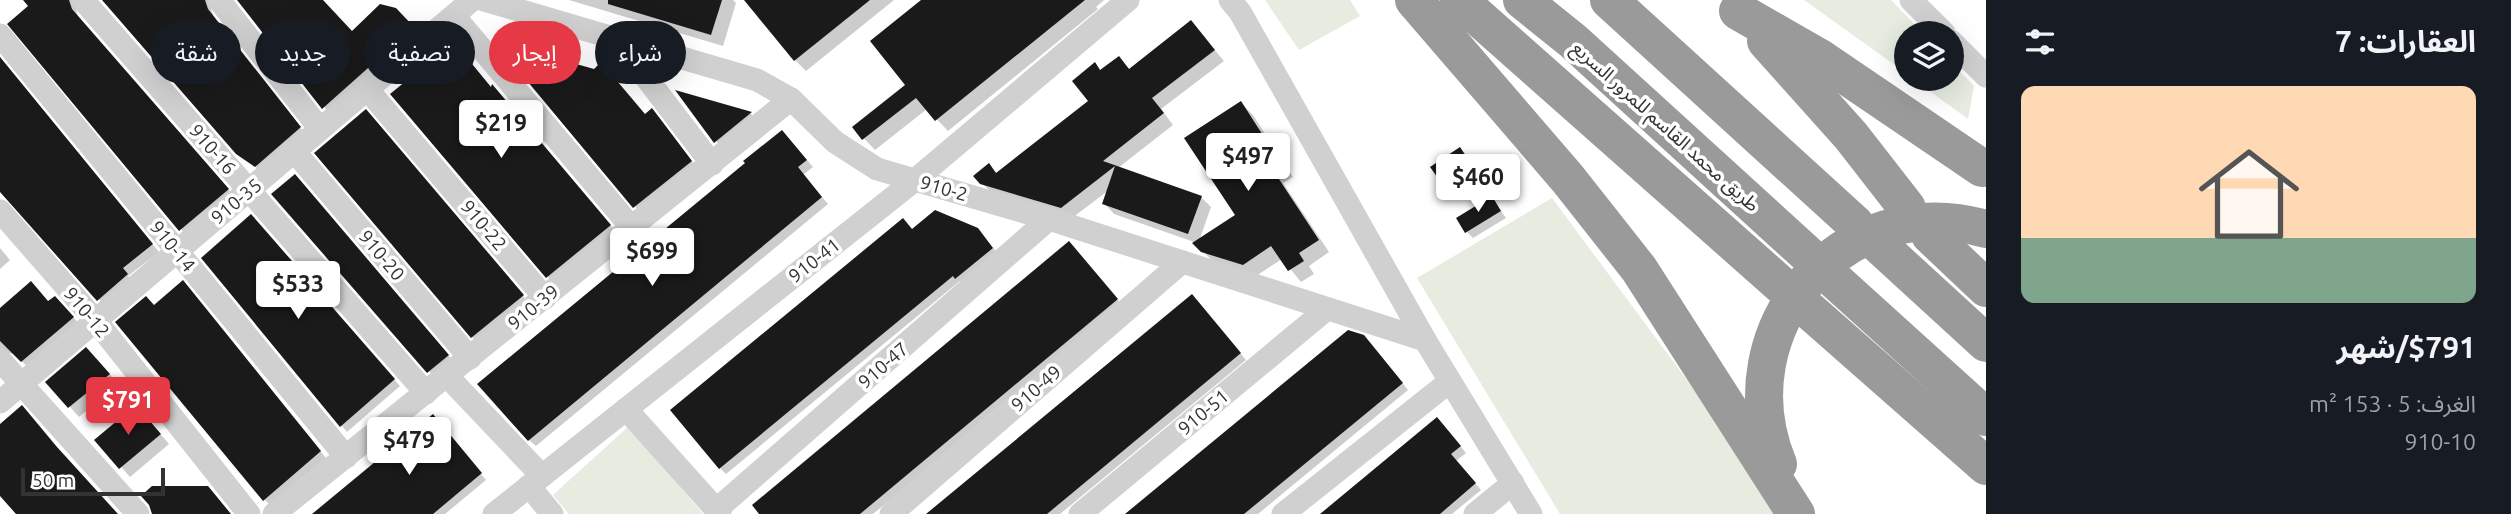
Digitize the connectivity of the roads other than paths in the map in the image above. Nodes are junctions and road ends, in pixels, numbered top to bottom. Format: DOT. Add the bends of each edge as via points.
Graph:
graph roads {
  1 [pos="83,0"];
  2 [pos="219,0"];
  3 [pos="472,0"];
  4 [pos="484,0"];
  5 [pos="1128,0"];
  6 [pos="1230,0"];
  7 [pos="1414,0"];
  8 [pos="1459,0"];
  9 [pos="1522,0"];
  10 [pos="1609,0"];
  11 [pos="1911,0"];
  12 [pos="1731,6"];
  13 [pos="454,16"];
  14 [pos="1932,21"];
  15 [pos="595,32"];
  16 [pos="0,35"];
  17 [pos="1964,54"];
  18 [pos="686,59"];
  19 [pos="1986,76"];
  20 [pos="651,84"];
  21 [pos="367,89"];
  22 [pos="791,99"];
  23 [pos="320,129"];
  24 [pos="295,151"];
  25 [pos="1984,161"];
  26 [pos="712,164"];
  27 [pos="915,180"];
  28 [pos="249,190"];
  29 [pos="0,211"];
  30 [pos="1049,219"];
  31 [pos="632,228"];
  32 [pos="1986,229"];
  33 [pos="177,251"];
  34 [pos="1182,262"];
  35 [pos="1986,288"];
  36 [pos="545,298"];
  37 [pos="1327,309"];
  38 [pos="96,321"];
  39 [pos="1425,340"];
  40 [pos="1986,343"];
  41 [pos="470,358"];
  42 [pos="0,360"];
  43 [pos="447,376"];
  44 [pos="1449,382"];
  45 [pos="22,383"];
  46 [pos="426,394"];
  47 [pos="0,402"];
  48 [pos="626,409"];
  49 [pos="1986,417"];
  50 [pos="346,457"];
  51 [pos="1986,466"];
  52 [pos="536,481"];
  53 [pos="1513,483"];
  54 [pos="718,512"];
  55 [pos="1085,512"];
  56 [pos="138,514"];
  57 [pos="249,514"];
  58 [pos="274,514"];
  59 [pos="494,514"];
  60 [pos="552,514"];
  61 [pos="891,514"];
  62 [pos="1283,514"];
  63 [pos="1475,514"];
  64 [pos="1531,514"];
  65 [pos="1797,514"];
  1 -- 28 [label="street, 910-16"];
  2 -- 23 [label="street"];
  3 -- 13 [label="street, 910-35"];
  4 -- 15 [label="street, 910-2"];
  5 -- 27 [label="street, 910-41"];
  6 -- 39 [label="street"];
  7 -- 65 [label="highway" via="1639,269"];
  8 -- 51 [label="highway"];
  9 -- 49 [label="highway, طريق محمد القاسم للمرور السريع" via="1573,41"];
  10 -- 40 [label="highway"];
  11 -- 14 [label="street"];
  12 -- 25 [label="highway"];
  12 -- 35 [label="highway" via="1793,69 1919,222"];
  13 -- 21 [label="street, 910-35"];
  13 -- 31 [label="street"];
  16 -- 33 [label="street, 910-14"];
  17 -- 19 [label="street"];
  18 -- 22 [label="street, 910-2" via="757,80"];
  20 -- 26 [label="street"];
  21 -- 23 [label="street, 910-35"];
  21 -- 36 [label="street, 910-22"];
  22 -- 26 [label="street, 910-39"];
  22 -- 27 [label="street, 910-2" via="835,142 877,169"];
  23 -- 24 [label="street, 910-35"];
  24 -- 28 [label="street, 910-35"];
  24 -- 41 [label="street, 910-20"];
  26 -- 31 [label="street, 910-39"];
  27 -- 30 [label="street, 910-2"];
  27 -- 48 [label="street, 910-41"];
  28 -- 33 [label="street, 910-35"];
  28 -- 46 [label="street, 910-16"];
  29 -- 38 [label="street, 910-12"];
  30 -- 34 [label="street, 910-2"];
  30 -- 54 [label="street, 910-47"];
  31 -- 36 [label="street, 910-39"];
  32 -- 65 [label="highway" via="1968,223 1933,222 1880,233 1822,264 1793,297 1774,337 1763,401 1771,447"];
  33 -- 38 [label="street, 910-35"];
  33 -- 50 [label="street, 910-14"];
  34 -- 37 [label="street, 910-2"];
  34 -- 61 [label="street, 910-49"];
  36 -- 41 [label="street, 910-39"];
  37 -- 39 [label="street, 910-2"];
  37 -- 55 [label="street, 910-51"];
  38 -- 45 [label="street, 910-35"];
  38 -- 57 [label="street, 910-12"];
  39 -- 44 [label="street"];
  41 -- 43 [label="street, 910-39"];
  42 -- 45 [label="street"];
  43 -- 46 [label="street, 910-39"];
  43 -- 52 [label="street"];
  44 -- 53 [label="street"];
  44 -- 62 [label="street"];
  45 -- 47 [label="street, 910-35"];
  45 -- 56 [label="street"];
  46 -- 50 [label="street, 910-39"];
  48 -- 52 [label="street, 910-41"];
  48 -- 54 [label="street"];
  50 -- 58 [label="street, 910-39"];
  52 -- 59 [label="street, 910-41"];
  52 -- 60 [label="street"];
  53 -- 63 [label="street"];
  53 -- 64 [label="street"];
}
